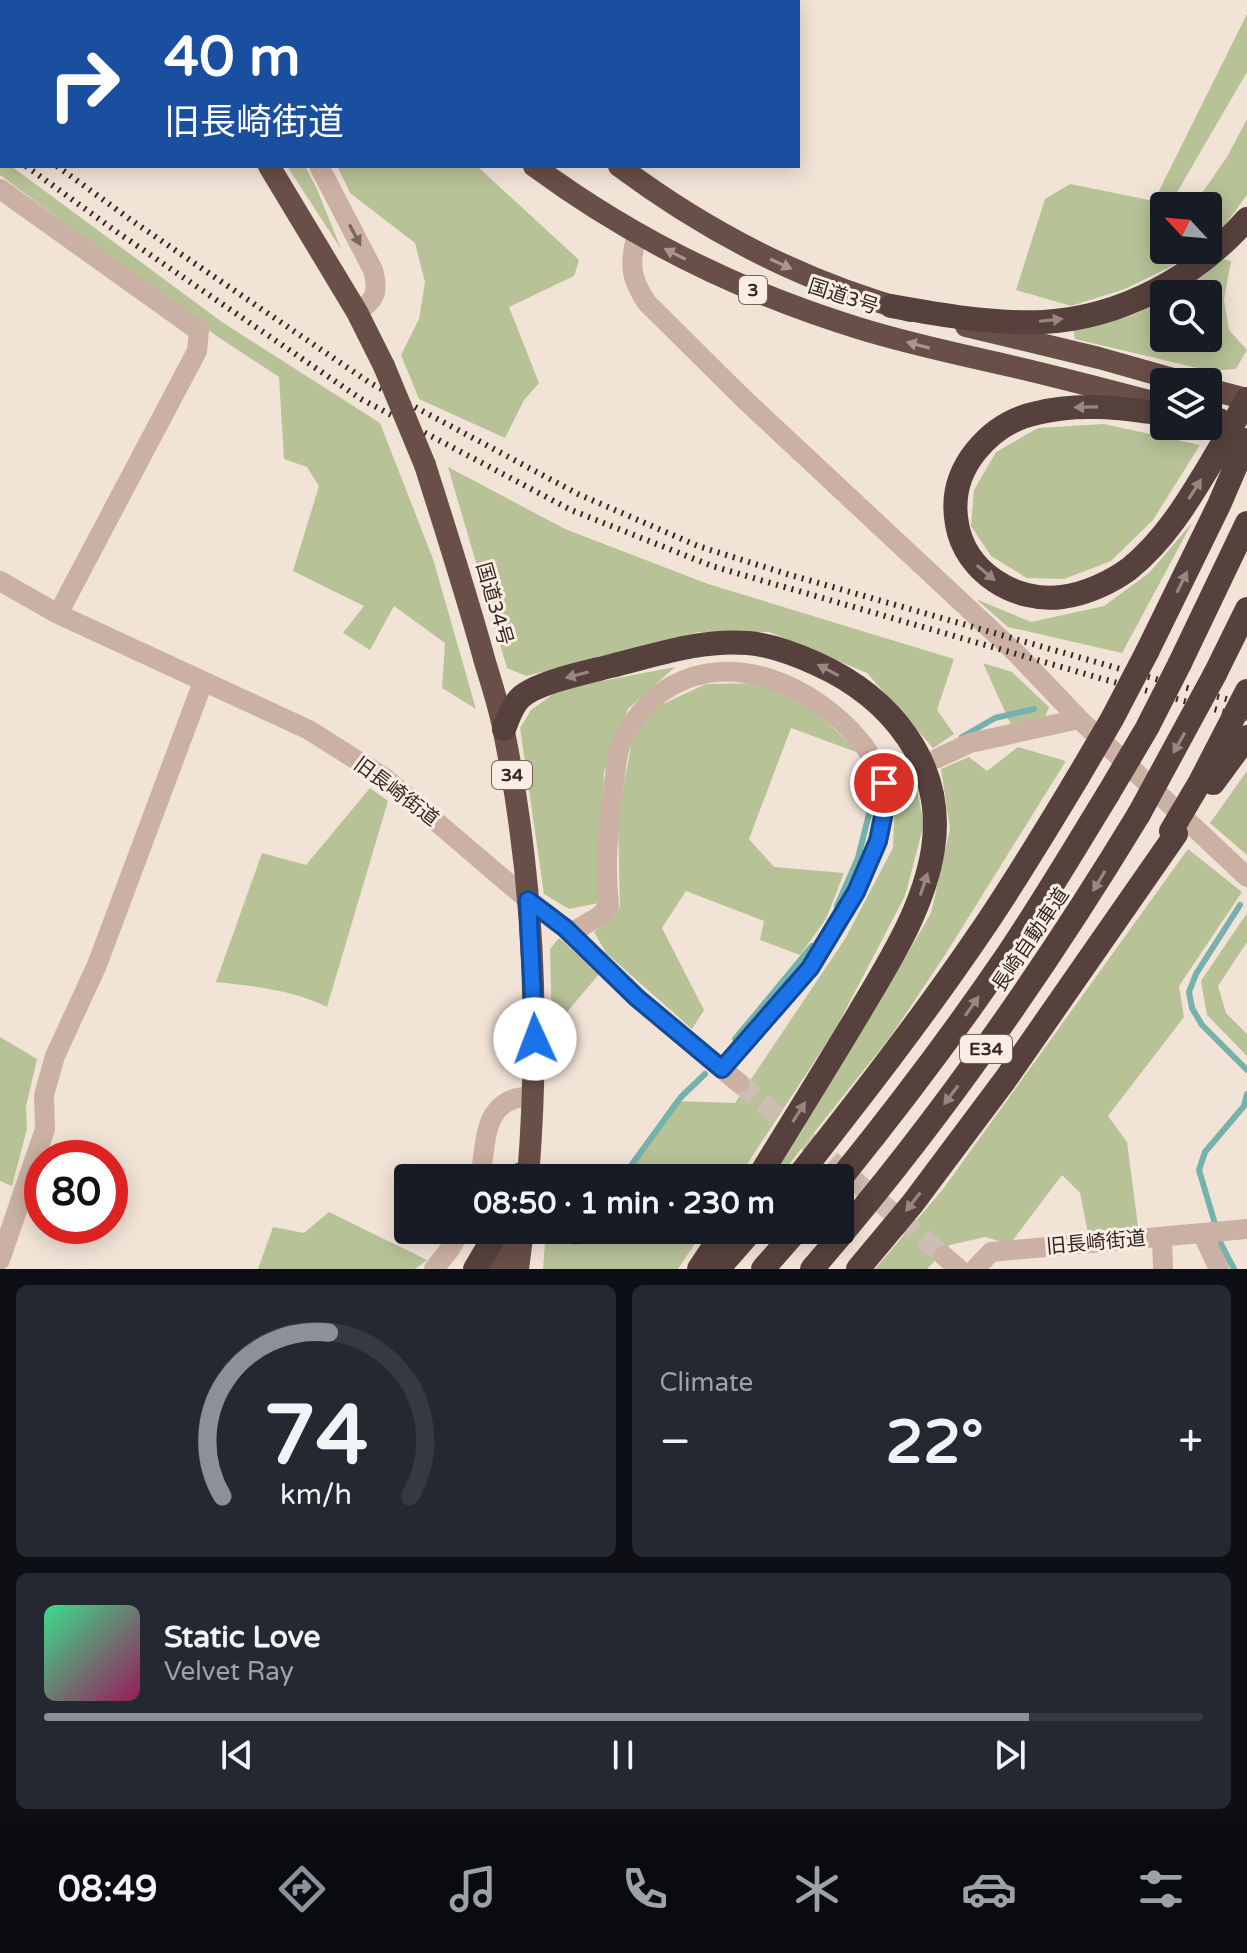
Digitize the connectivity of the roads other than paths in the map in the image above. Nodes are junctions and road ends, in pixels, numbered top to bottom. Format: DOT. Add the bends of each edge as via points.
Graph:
graph roads {
  1 [pos="270,168"];
  2 [pos="320,168"];
  3 [pos="537,168"];
  4 [pos="622,168"];
  5 [pos="0,189"];
  6 [pos="1247,219"];
  7 [pos="637,235"];
  8 [pos="891,306"];
  9 [pos="357,312"];
  10 [pos="1150,372"];
  11 [pos="1222,393"];
  12 [pos="1247,399"];
  13 [pos="1150,401"];
  14 [pos="1150,412"];
  15 [pos="1222,421"];
  16 [pos="1247,427"];
  17 [pos="1236,448"];
  18 [pos="1247,523"];
  19 [pos="0,581"];
  20 [pos="1247,609"];
  21 [pos="58,614"];
  22 [pos="203,682"];
  23 [pos="1247,691"];
  24 [pos="1079,719"];
  25 [pos="504,729"];
  26 [pos="1247,737"];
  27 [pos="938,758"];
  28 [pos="905,771"];
  29 [pos="884,783"];
  30 [pos="1174,833"];
  31 [pos="1247,877"];
  32 [pos="528,900"];
  33 [pos="571,933"];
  34 [pos="722,1069"];
  35 [pos="739,1083"];
  36 [pos="533,1096"];
  37 [pos="482,1164"];
  38 [pos="523,1164"];
  39 [pos="766,1164"];
  40 [pos="808,1164"];
  41 [pos="852,1164"];
  42 [pos="1238,1230"];
  43 [pos="1202,1233"];
  44 [pos="1162,1237"];
  45 [pos="453,1244"];
  46 [pos="490,1244"];
  47 [pos="504,1244"];
  48 [pos="521,1244"];
  49 [pos="716,1244"];
  50 [pos="740,1244"];
  51 [pos="785,1244"];
  52 [pos="0,1260"];
  53 [pos="434,1269"];
  54 [pos="475,1269"];
  55 [pos="499,1269"];
  56 [pos="518,1269"];
  57 [pos="699,1269"];
  58 [pos="718,1269"];
  59 [pos="763,1269"];
  60 [pos="812,1269"];
  61 [pos="858,1269"];
  62 [pos="975,1269"];
  63 [pos="1163,1269"];
  64 [pos="1219,1269"];
  1 -- 9 [label="highway, 国道34号 / 34"];
  2 -- 9 [label="street, one-way" via="377,282 376,295"];
  3 -- 7 [label="highway, 国道3号 / 3"];
  4 -- 8 [label="highway, 国道3号 / 3, one-way" via="756,252"];
  5 -- 21 [label="street" via="199,331 197,351"];
  8 -- 6 [label="highway, one-way" via="1013,322 1105,311 1189,271"];
  13 -- 7 [label="highway, 国道3号 / 3, one-way" via="859,329 739,285"];
  7 -- 24 [label="street" via="632,273 647,303"];
  8 -- 10 [label="highway, 国道3号 / 3"];
  9 -- 25 [label="highway, 国道34号 / 34, bridge" via="425,465"];
  11 -- 12 [label="highway"];
  12 -- 17 [label="highway, bridge"];
  14 -- 17 [label="highway, one-way" via="1056,409 997,430 971,457 956,494 958,531 977,566 1007,588 1041,597 1106,583 1146,554"];
  15 -- 16 [label="highway"];
  40 -- 17 [label="highway, one-way, bridge" via="930,1005 1078,777 1147,652"];
  41 -- 18 [label="highway, 長崎自動車道 / E34, one-way, bridge" via="1009,953 1108,794 1147,728"];
  19 -- 21 [label="street, 旧長崎街道"];
  20 -- 60 [label="highway, 長崎自動車道 / E34, one-way, bridge" via="1139,814 1039,974 920,1138"];
  21 -- 22 [label="street, 旧長崎街道"];
  22 -- 32 [label="street, 旧長崎街道" via="309,730 385,778"];
  22 -- 52 [label="street" via="97,965 55,1056 44,1095 45,1129"];
  23 -- 30 [label="highway, bridge"];
  24 -- 27 [label="street" via="970,743"];
  24 -- 31 [label="street"];
  25 -- 32 [label="highway, 国道34号 / 34"];
  39 -- 25 [label="highway, one-way" via="880,977 927,876 936,826 933,802 928,778 905,731 867,693 802,657 725,642 567,677 532,690 511,710"];
  26 -- 30 [label="highway, bridge"];
  28 -- 29 [label="street"];
  29 -- 33 [label="street" via="862,742 830,712 775,679 709,672 677,682 655,696 620,746 606,853 609,905"];
  29 -- 34 [label="street" via="878,841 856,892 810,968"];
  30 -- 61 [label="highway, one-way" via="1005,1080"];
  32 -- 33 [label="street, 旧長崎街道"];
  32 -- 36 [label="highway, 国道34号 / 34"];
  33 -- 34 [label="street, 旧長崎街道" via="637,998"];
  34 -- 35 [label="street, 旧長崎街道"];
  36 -- 37 [label="street" via="511,1100 497,1110 488,1127"];
  36 -- 38 [label="highway, 国道34号 / 34"];
  42 -- 43 [label="street, 旧長崎街道"];
  43 -- 44 [label="street, 旧長崎街道"];
  43 -- 64 [label="street"];
  44 -- 62 [label="street, 旧長崎街道" via="991,1252"];
  44 -- 63 [label="street"];
  45 -- 53 [label="street"];
  46 -- 54 [label="highway"];
  47 -- 55 [label="highway"];
  48 -- 56 [label="highway"];
  49 -- 57 [label="highway"];
  50 -- 58 [label="highway"];
  51 -- 59 [label="highway"];
}
